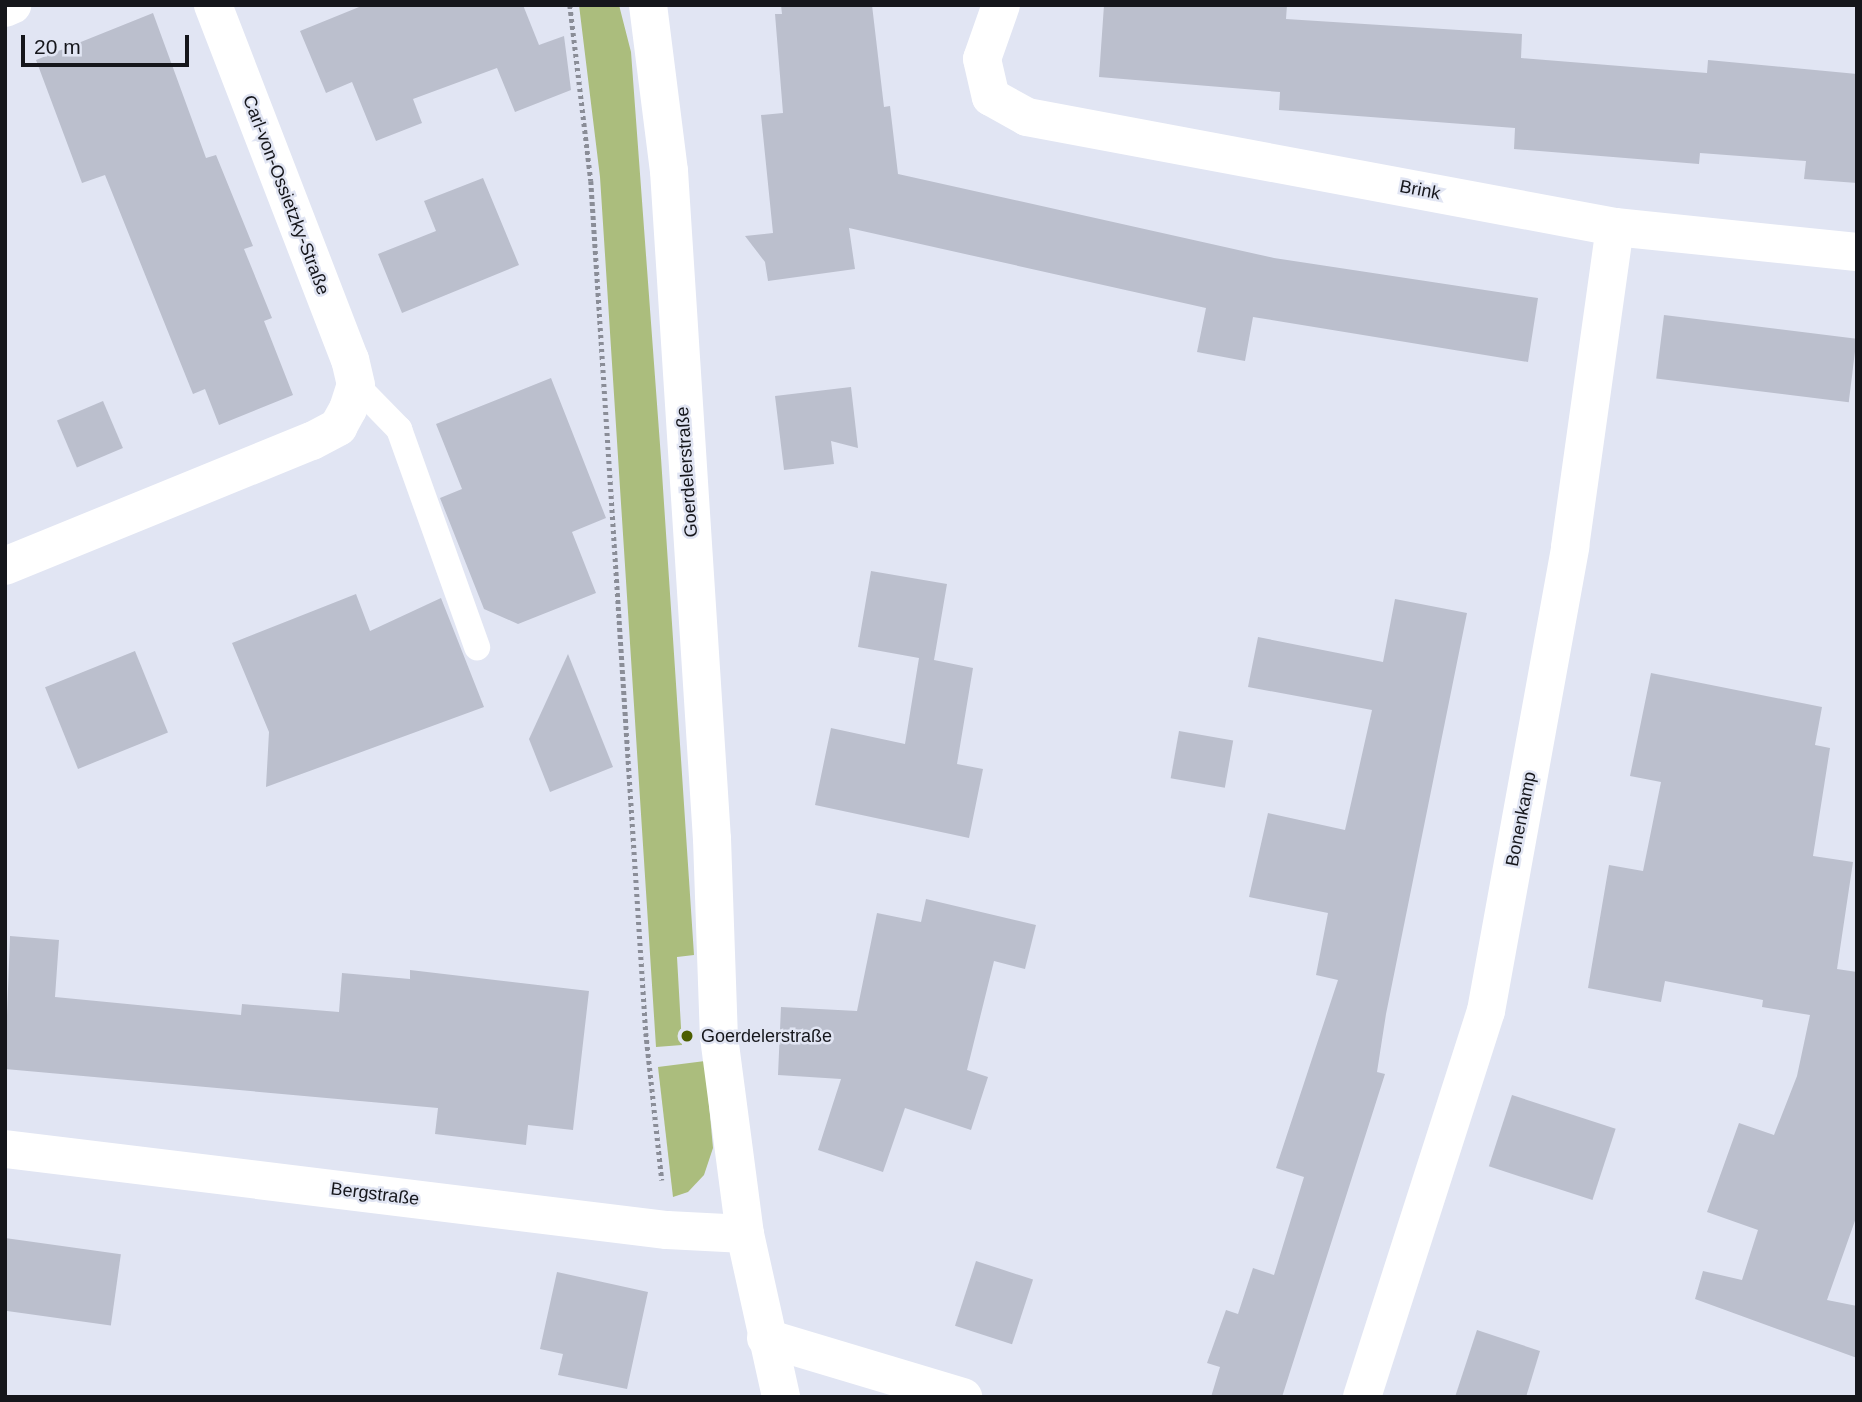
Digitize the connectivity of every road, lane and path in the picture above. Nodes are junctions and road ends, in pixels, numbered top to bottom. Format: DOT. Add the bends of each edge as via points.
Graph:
graph roads {
  1 [pos="12,5"];
  2 [pos="213,5"];
  3 [pos="570,5"];
  4 [pos="648,5"];
  5 [pos="1001,5"];
  6 [pos="5,8"];
  7 [pos="1615,227"];
  8 [pos="1857,252"];
  9 [pos="356,385"];
  10 [pos="5,566"];
  11 [pos="477,647"];
  12 [pos="5,1149"];
  13 [pos="667,1230"];
  14 [pos="745,1234"];
  15 [pos="766,1338"];
  16 [pos="781,1397"];
  17 [pos="964,1397"];
  18 [pos="1362,1397"];
  1 -- 6 [label="street"];
  2 -- 9 [label="street, Carl-von-Ossietzky-Straße"];
  3 -- 13 [label="path" via="591,181 646,1033"];
  4 -- 14 [label="street, Goerdelerstraße" via="669,171 712,839 719,1037"];
  5 -- 7 [label="street, Brink" via="982,59 991,97 1027,117"];
  7 -- 8 [label="street, Brink"];
  7 -- 18 [label="street, Bonenkamp" via="1570,547 1486,1011"];
  9 -- 10 [label="street" via="338,427 312,441"];
  9 -- 11 [label="lane, Carl-von-Ossietzky-Straße" via="399,429"];
  12 -- 13 [label="street, Bergstraße"];
  13 -- 14 [label="street, Bergstraße"];
  14 -- 15 [label="street, Goerdelerstraße"];
  15 -- 16 [label="street, Goerdelerstraße"];
  15 -- 17 [label="street"];
}
